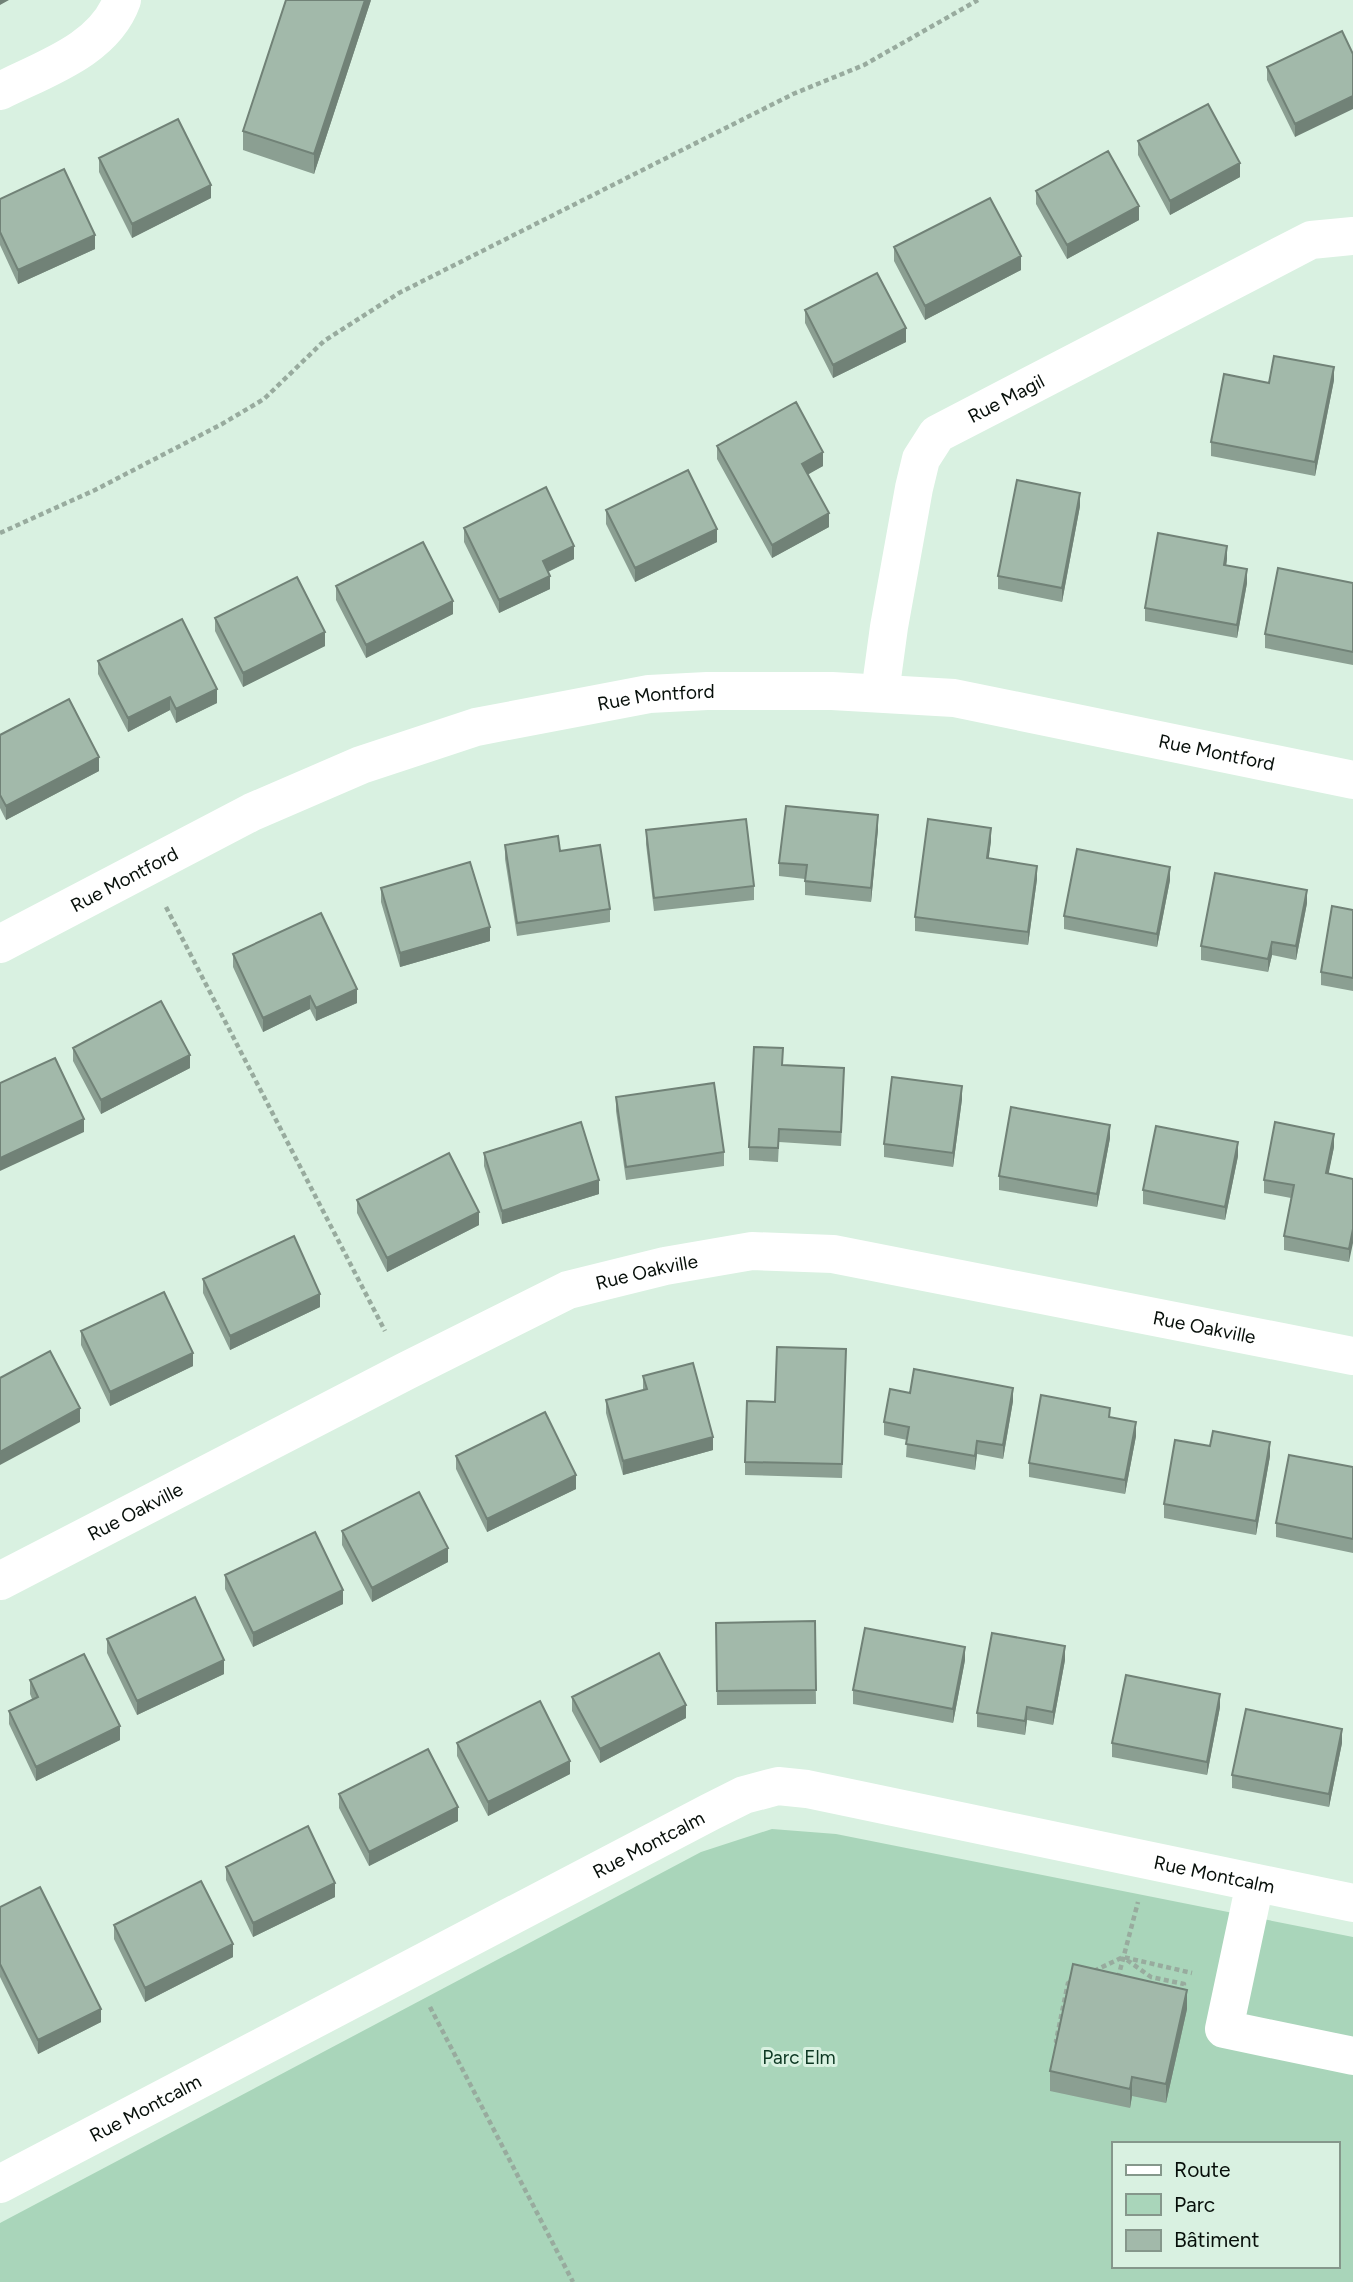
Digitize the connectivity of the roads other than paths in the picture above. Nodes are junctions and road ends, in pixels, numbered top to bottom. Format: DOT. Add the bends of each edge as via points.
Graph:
graph roads {
  1 [pos="122,0"];
  2 [pos="0,91"];
  3 [pos="1353,218"];
  4 [pos="1353,236"];
  5 [pos="1311,240"];
  6 [pos="880,693"];
  7 [pos="1353,780"];
  8 [pos="0,944"];
  9 [pos="1353,1356"];
  10 [pos="0,1581"];
  11 [pos="1255,1883"];
  12 [pos="1353,1903"];
  13 [pos="1353,2056"];
  14 [pos="0,2184"];
  1 -- 2 [label="street" via="106,30 81,50"];
  3 -- 5 [label="street, Rue Magil"];
  4 -- 5 [label="street, Rue Magil"];
  5 -- 6 [label="street, Rue Magil" via="937,434 921,459 914,488"];
  6 -- 7 [label="street, Rue Montford" via="954,698"];
  6 -- 8 [label="street, Rue Montford" via="649,694 476,727 361,765 252,812"];
  9 -- 10 [label="street, Rue Oakville" via="833,1254 752,1251 568,1290"];
  11 -- 12 [label="street, Rue Montcalm"];
  11 -- 13 [label="street" via="1224,2029"];
  11 -- 14 [label="street, Rue Montcalm" via="778,1786 744,1795"];
}
